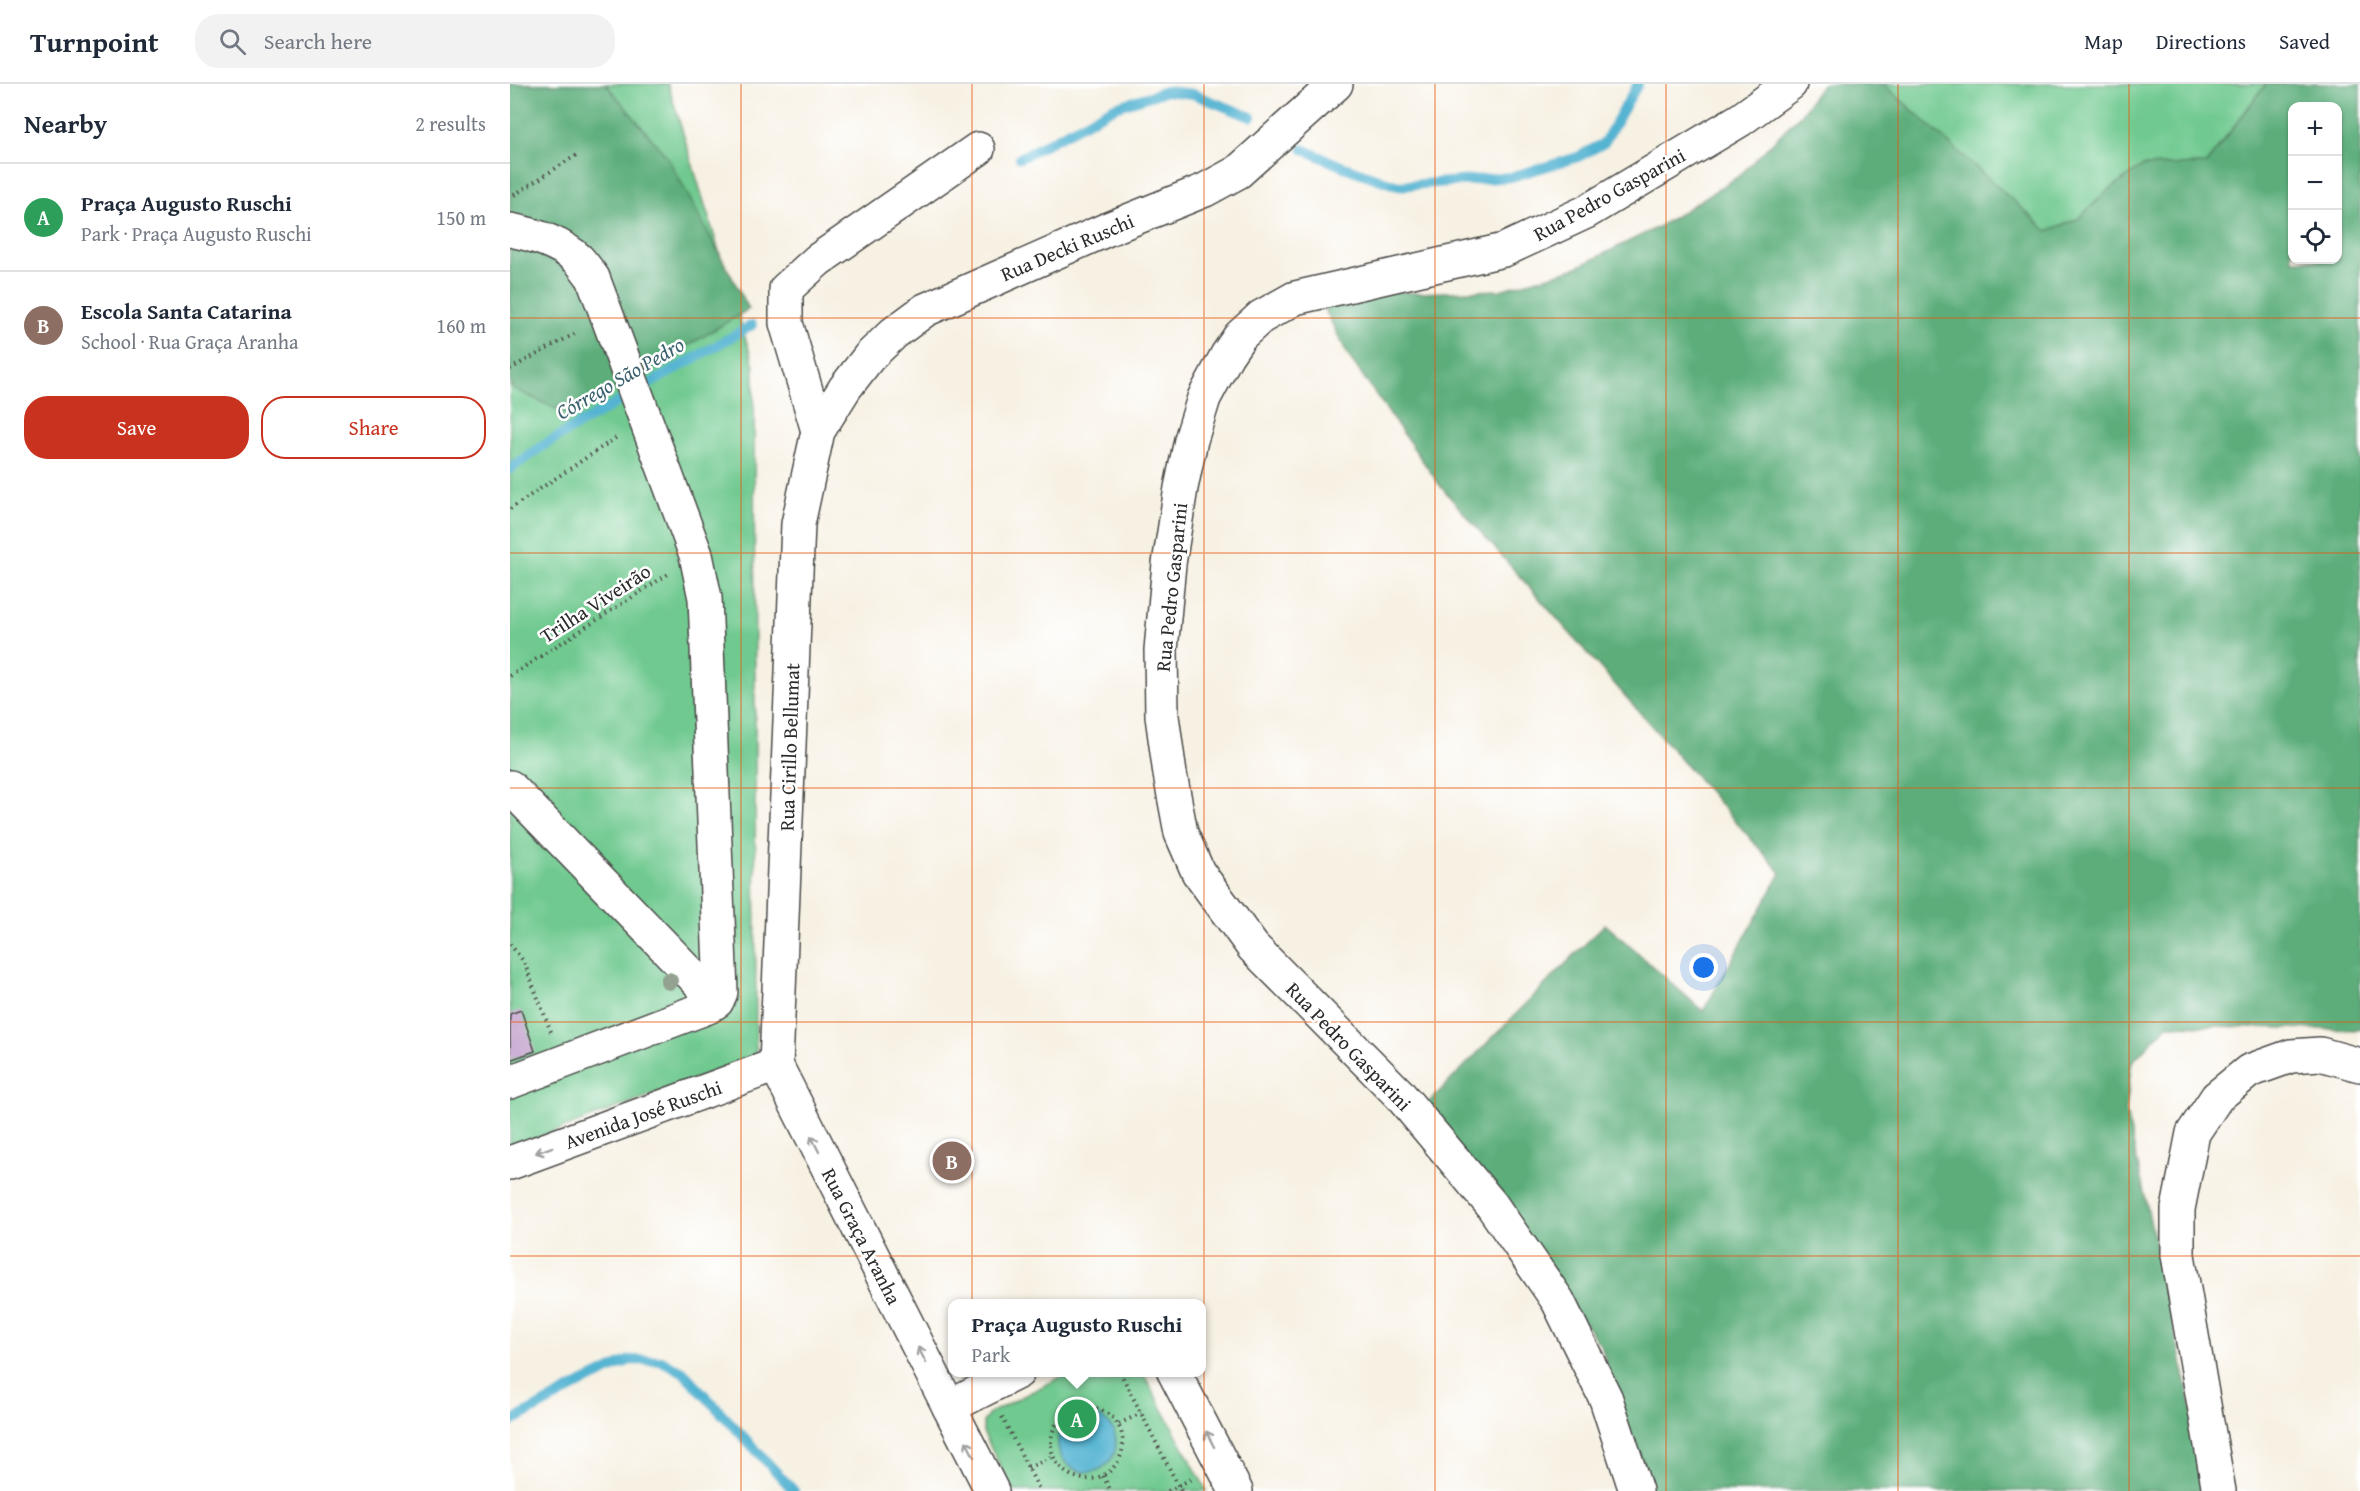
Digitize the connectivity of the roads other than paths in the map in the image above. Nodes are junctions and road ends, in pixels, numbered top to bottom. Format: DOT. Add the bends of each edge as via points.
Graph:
graph roads {
  1 [pos="1336,84"];
  2 [pos="1790,84"];
  3 [pos="978,149"];
  4 [pos="510,230"];
  5 [pos="818,431"];
  6 [pos="510,787"];
  7 [pos="717,1001"];
  8 [pos="777,1065"];
  9 [pos="2360,1065"];
  10 [pos="510,1082"];
  11 [pos="510,1163"];
  12 [pos="1008,1377"];
  13 [pos="1177,1377"];
  14 [pos="949,1407"];
  15 [pos="992,1491"];
  16 [pos="1236,1491"];
  17 [pos="1636,1491"];
  18 [pos="2219,1491"];
  1 -- 5 [label="street, Rua Decki Ruschi" via="1238,172 1205,190 925,310 869,357"];
  2 -- 17 [label="street, Rua Pedro Gasparini" via="1740,120 1586,212 1504,250 1295,298 1261,317 1240,336 1204,398 1191,440 1169,564 1161,650 1162,717 1181,833 1198,872 1253,947 1399,1094 1491,1204 1558,1301 1606,1399"];
  3 -- 5 [label="street" via="818,260 786,289 786,323"];
  4 -- 7 [label="street" via="562,248 578,259 593,278 696,555 705,598 711,717 721,992"];
  5 -- 8 [label="street, Rua Cirillo Bellumat" via="798,524"];
  6 -- 7 [label="street"];
  7 -- 10 [label="street"];
  8 -- 11 [label="street, Avenida José Ruschi, one-way"];
  14 -- 8 [label="street, Rua Graça Aranha, one-way"];
  9 -- 18 [label="street" via="2320,1054 2291,1056 2249,1071 2217,1097 2193,1133 2178,1209 2178,1256"];
  12 -- 14 [label="street"];
  16 -- 13 [label="street, one-way"];
  15 -- 14 [label="street, Rua Graça Aranha, one-way"];
}
